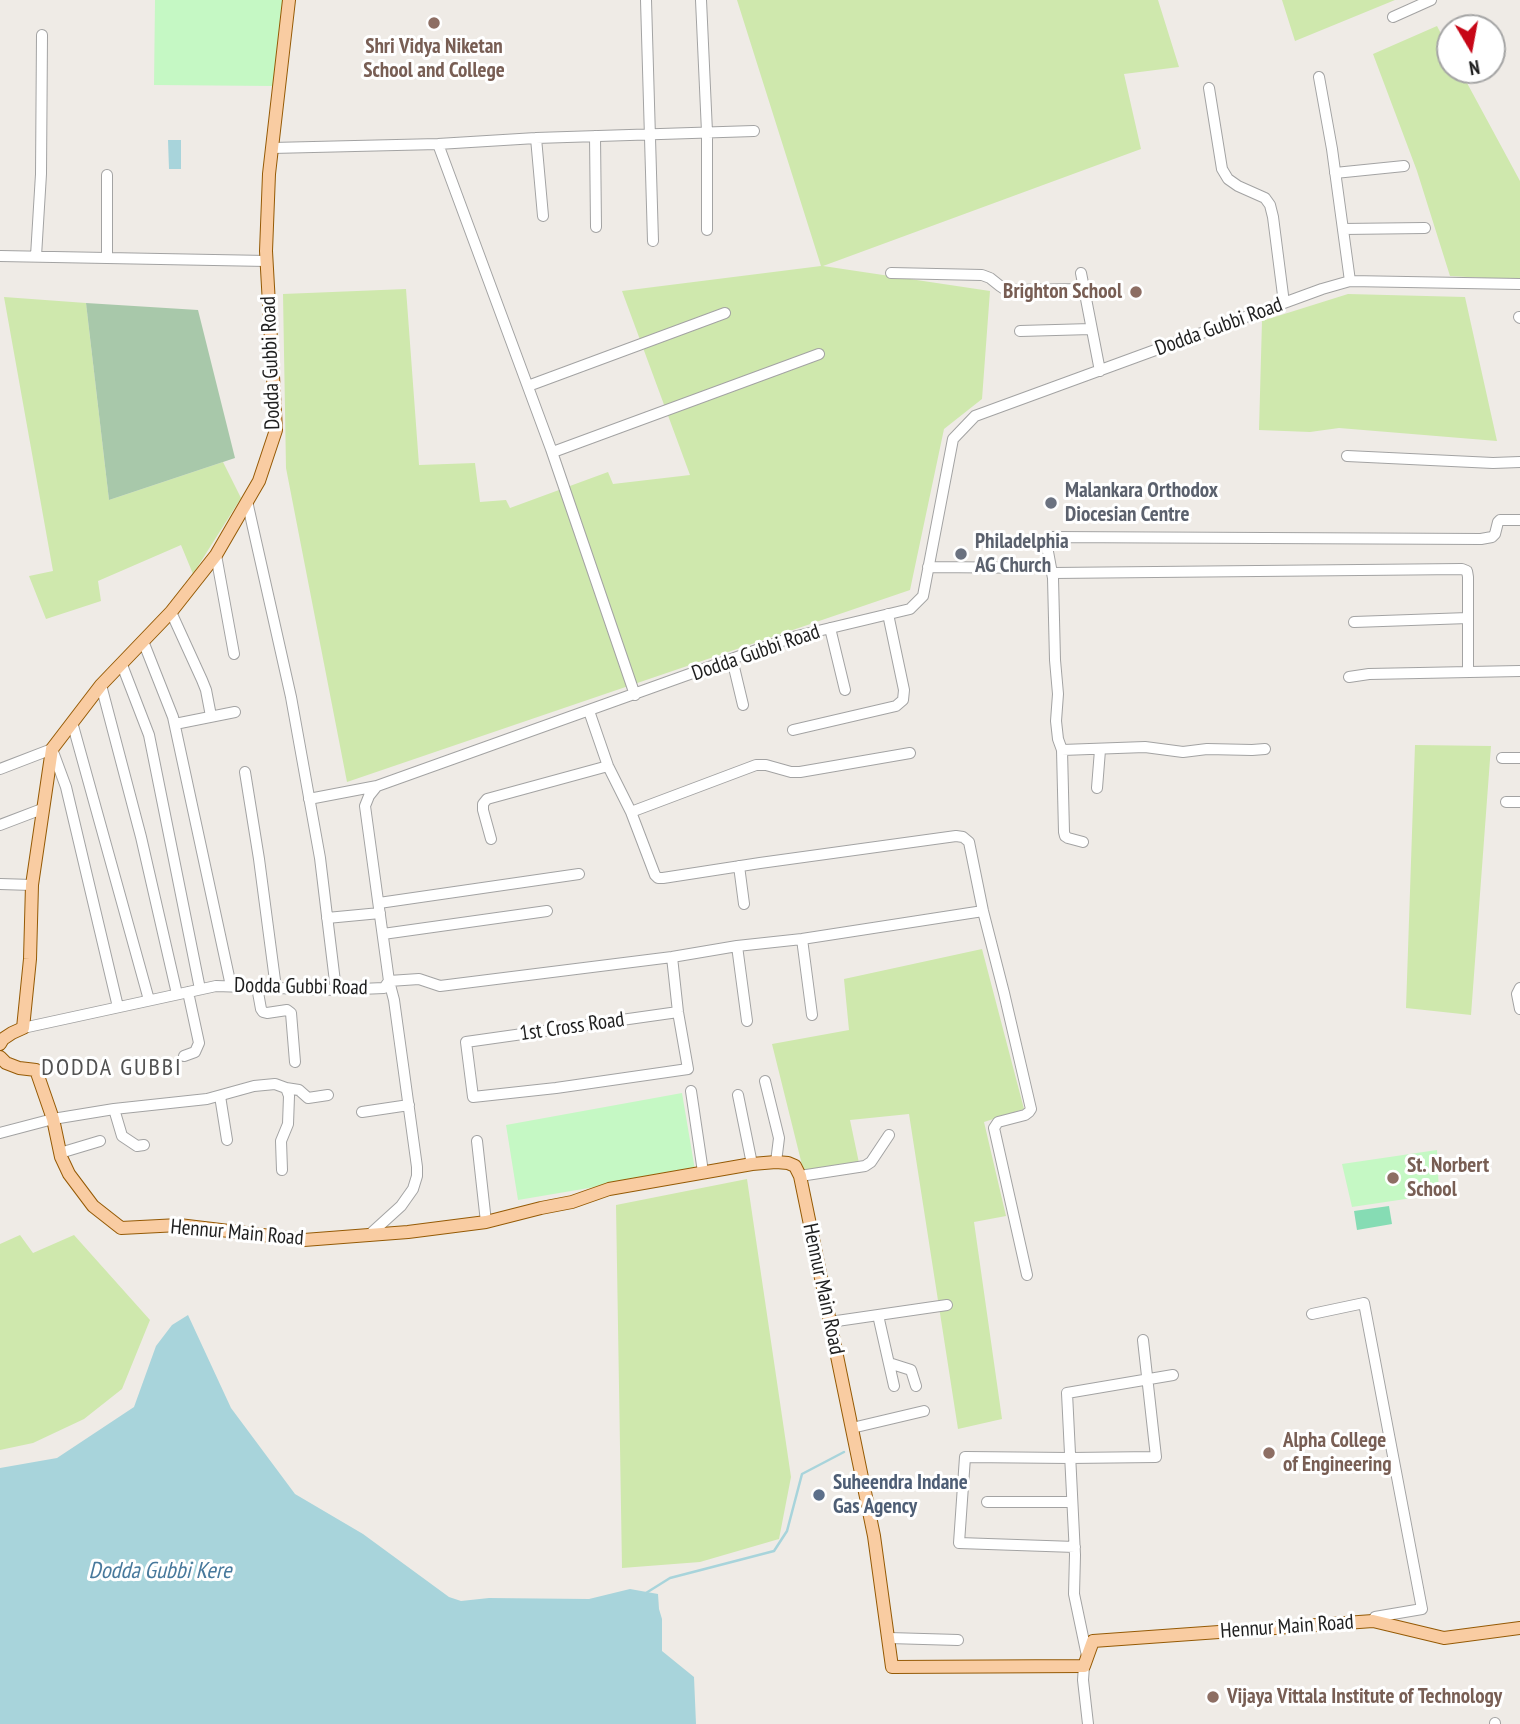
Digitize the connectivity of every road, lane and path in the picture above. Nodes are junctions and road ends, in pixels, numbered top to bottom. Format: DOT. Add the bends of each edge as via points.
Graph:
graph roads {
  1 [pos="289,0"];
  2 [pos="646,0"];
  3 [pos="701,0"];
  4 [pos="1431,0"];
  5 [pos="1393,17"];
  6 [pos="43,35"];
  7 [pos="1319,76"];
  8 [pos="1209,88"];
  9 [pos="754,131"];
  10 [pos="706,132"];
  11 [pos="650,134"];
  12 [pos="595,136"];
  13 [pos="536,138"];
  14 [pos="438,144"];
  15 [pos="272,148"];
  16 [pos="1404,166"];
  17 [pos="1335,173"];
  18 [pos="107,175"];
  19 [pos="543,216"];
  20 [pos="596,227"];
  21 [pos="1425,228"];
  22 [pos="1343,229"];
  23 [pos="707,230"];
  24 [pos="653,241"];
  25 [pos="0,256"];
  26 [pos="36,256"];
  27 [pos="107,257"];
  28 [pos="267,261"];
  29 [pos="891,273"];
  30 [pos="1081,273"];
  31 [pos="1350,281"];
  32 [pos="1520,284"];
  33 [pos="1084,289"];
  34 [pos="1284,303"];
  35 [pos="725,313"];
  36 [pos="1091,329"];
  37 [pos="1020,331"];
  38 [pos="819,354"];
  39 [pos="1100,371"];
  40 [pos="528,386"];
  41 [pos="552,452"];
  42 [pos="1347,456"];
  43 [pos="1520,462"];
  44 [pos="247,501"];
  45 [pos="1520,520"];
  46 [pos="216,555"];
  47 [pos="928,567"];
  48 [pos="1052,571"];
  49 [pos="171,612"];
  50 [pos="888,614"];
  51 [pos="1468,618"];
  52 [pos="1354,622"];
  53 [pos="830,628"];
  54 [pos="143,641"];
  55 [pos="234,654"];
  56 [pos="732,659"];
  57 [pos="121,664"];
  58 [pos="1520,671"];
  59 [pos="1468,672"];
  60 [pos="1349,677"];
  61 [pos="101,685"];
  62 [pos="845,690"];
  63 [pos="635,695"];
  64 [pos="743,705"];
  65 [pos="589,711"];
  66 [pos="235,712"];
  67 [pos="211,716"];
  68 [pos="72,722"];
  69 [pos="175,724"];
  70 [pos="793,730"];
  71 [pos="52,749"];
  72 [pos="1265,749"];
  73 [pos="1062,750"];
  74 [pos="1100,750"];
  75 [pos="910,753"];
  76 [pos="1502,758"];
  77 [pos="1520,758"];
  78 [pos="608,766"];
  79 [pos="0,769"];
  80 [pos="245,772"];
  81 [pos="377,786"];
  82 [pos="1097,788"];
  83 [pos="309,799"];
  84 [pos="1506,802"];
  85 [pos="1520,802"];
  86 [pos="42,809"];
  87 [pos="631,812"];
  88 [pos="0,825"];
  89 [pos="491,839"];
  90 [pos="1083,842"];
  91 [pos="739,866"];
  92 [pos="579,874"];
  93 [pos="0,884"];
  94 [pos="32,884"];
  95 [pos="744,904"];
  96 [pos="379,908"];
  97 [pos="547,911"];
  98 [pos="983,911"];
  99 [pos="327,918"];
  100 [pos="383,934"];
  101 [pos="802,939"];
  102 [pos="737,946"];
  103 [pos="672,957"];
  104 [pos="389,981"];
  105 [pos="231,986"];
  106 [pos="257,987"];
  107 [pos="276,988"];
  108 [pos="1520,988"];
  109 [pos="200,989"];
  110 [pos="336,990"];
  111 [pos="183,993"];
  112 [pos="149,1000"];
  113 [pos="118,1007"];
  114 [pos="1520,1009"];
  115 [pos="677,1012"];
  116 [pos="812,1015"];
  117 [pos="747,1021"];
  118 [pos="23,1028"];
  119 [pos="0,1044"];
  120 [pos="184,1056"];
  121 [pos="0,1057"];
  122 [pos="295,1062"];
  123 [pos="765,1081"];
  124 [pos="286,1088"];
  125 [pos="691,1091"];
  126 [pos="328,1095"];
  127 [pos="738,1095"];
  128 [pos="220,1096"];
  129 [pos="409,1105"];
  130 [pos="114,1109"];
  131 [pos="362,1112"];
  132 [pos="53,1119"];
  133 [pos="0,1133"];
  134 [pos="889,1135"];
  135 [pos="227,1139"];
  136 [pos="100,1141"];
  137 [pos="477,1141"];
  138 [pos="144,1145"];
  139 [pos="60,1153"];
  140 [pos="776,1162"];
  141 [pos="752,1164"];
  142 [pos="282,1170"];
  143 [pos="703,1172"];
  144 [pos="800,1176"];
  145 [pos="486,1222"];
  146 [pos="368,1236"];
  147 [pos="1027,1275"];
  148 [pos="947,1305"];
  149 [pos="1312,1314"];
  150 [pos="878,1315"];
  151 [pos="830,1322"];
  152 [pos="1143,1340"];
  153 [pos="889,1363"];
  154 [pos="1173,1375"];
  155 [pos="1149,1380"];
  156 [pos="894,1386"];
  157 [pos="916,1386"];
  158 [pos="924,1411"];
  159 [pos="852,1428"];
  160 [pos="1070,1458"];
  161 [pos="987,1502"];
  162 [pos="1072,1502"];
  163 [pos="1075,1547"];
  164 [pos="1373,1621"];
  165 [pos="1520,1628"];
  166 [pos="889,1638"];
  167 [pos="958,1640"];
  168 [pos="1086,1661"];
  169 [pos="1088,1724"];
  1 -- 15 [label="main road, Dodda Gubbi Road"];
  2 -- 11 [label="street"];
  3 -- 10 [label="street"];
  4 -- 5 [label="street"];
  6 -- 26 [label="street"];
  7 -- 17 [label="street"];
  8 -- 34 [label="street" via="1222,169 1227,178 1270,205"];
  9 -- 10 [label="street"];
  10 -- 11 [label="street"];
  10 -- 23 [label="street"];
  11 -- 12 [label="street"];
  11 -- 24 [label="street"];
  12 -- 13 [label="street"];
  12 -- 20 [label="street"];
  13 -- 14 [label="street"];
  13 -- 19 [label="street"];
  14 -- 15 [label="street"];
  14 -- 40 [label="street"];
  15 -- 28 [label="main road, Dodda Gubbi Road"];
  16 -- 17 [label="street"];
  17 -- 22 [label="street"];
  18 -- 27 [label="street"];
  21 -- 22 [label="street"];
  22 -- 31 [label="street"];
  25 -- 26 [label="street"];
  26 -- 27 [label="street"];
  27 -- 28 [label="street"];
  28 -- 44 [label="main road, Dodda Gubbi Road" via="276,430 260,481"];
  29 -- 33 [label="street" via="982,275 1006,289"];
  30 -- 33 [label="street"];
  31 -- 32 [label="street, Dodda Gubbi Road"];
  31 -- 34 [label="street, Dodda Gubbi Road"];
  33 -- 36 [label="street"];
  34 -- 39 [label="street, Dodda Gubbi Road"];
  35 -- 40 [label="street"];
  36 -- 37 [label="street"];
  36 -- 39 [label="street"];
  38 -- 41 [label="street"];
  39 -- 47 [label="street, Dodda Gubbi Road" via="975,416 953,439"];
  40 -- 41 [label="street"];
  41 -- 63 [label="street"];
  42 -- 43 [label="street"];
  44 -- 46 [label="main road, Dodda Gubbi Road"];
  44 -- 83 [label="street"];
  45 -- 48 [label="street" via="1500,520 1492,537 1481,539 1049,537"];
  46 -- 49 [label="main road, Dodda Gubbi Road"];
  46 -- 55 [label="street"];
  47 -- 48 [label="street"];
  47 -- 50 [label="street, Dodda Gubbi Road" via="923,596 910,608"];
  48 -- 51 [label="street" via="1462,569 1468,577"];
  48 -- 73 [label="street" via="1056,721"];
  49 -- 54 [label="main road, Dodda Gubbi Road"];
  49 -- 67 [label="street" via="206,690"];
  50 -- 53 [label="street, Dodda Gubbi Road"];
  50 -- 70 [label="street" via="903,700 896,706"];
  51 -- 52 [label="street"];
  51 -- 59 [label="street"];
  53 -- 56 [label="street, Dodda Gubbi Road"];
  53 -- 62 [label="street"];
  54 -- 57 [label="main road, Dodda Gubbi Road"];
  54 -- 69 [label="street"];
  56 -- 63 [label="street, Dodda Gubbi Road"];
  56 -- 64 [label="street"];
  57 -- 61 [label="main road, Dodda Gubbi Road"];
  57 -- 109 [label="street" via="149,736"];
  58 -- 59 [label="street"];
  59 -- 60 [label="street"];
  61 -- 68 [label="main road, Dodda Gubbi Road"];
  61 -- 111 [label="street"];
  63 -- 65 [label="street, Dodda Gubbi Road"];
  65 -- 78 [label="street"];
  65 -- 81 [label="street, Dodda Gubbi Road"];
  66 -- 67 [label="street"];
  67 -- 69 [label="street"];
  68 -- 71 [label="main road, Dodda Gubbi Road"];
  68 -- 112 [label="street"];
  69 -- 105 [label="street"];
  71 -- 79 [label="street"];
  71 -- 86 [label="main road, Dodda Gubbi Road"];
  71 -- 113 [label="street" via="66,787"];
  72 -- 74 [label="street"];
  73 -- 74 [label="street"];
  73 -- 90 [label="street" via="1063,832"];
  74 -- 82 [label="street"];
  75 -- 87 [label="street" via="800,772 756,765"];
  76 -- 77 [label="street"];
  78 -- 87 [label="street"];
  78 -- 89 [label="street" via="487,799 483,804"];
  80 -- 107 [label="street"];
  81 -- 83 [label="street"];
  81 -- 96 [label="street, Dodda Gubbi Road" via="366,806"];
  83 -- 99 [label="street"];
  84 -- 85 [label="street"];
  86 -- 88 [label="street"];
  86 -- 94 [label="main road, Dodda Gubbi Road"];
  87 -- 91 [label="street" via="658,878"];
  91 -- 95 [label="street"];
  91 -- 98 [label="street" via="963,837 969,842"];
  92 -- 96 [label="street"];
  93 -- 94 [label="street"];
  94 -- 118 [label="main road, Dodda Gubbi Road"];
  96 -- 99 [label="street"];
  96 -- 100 [label="street, Dodda Gubbi Road"];
  97 -- 100 [label="street"];
  98 -- 101 [label="street"];
  98 -- 147 [label="street" via="1031,1109 1026,1115 998,1122 994,1128"];
  99 -- 110 [label="street"];
  100 -- 104 [label="street, Dodda Gubbi Road"];
  101 -- 102 [label="street"];
  101 -- 116 [label="street"];
  102 -- 103 [label="street"];
  102 -- 117 [label="street"];
  103 -- 104 [label="street" via="440,986 419,979"];
  103 -- 115 [label="street"];
  104 -- 110 [label="street, Dodda Gubbi Road" via="384,988"];
  104 -- 129 [label="street"];
  105 -- 106 [label="street, Dodda Gubbi Road"];
  105 -- 109 [label="street, Dodda Gubbi Road"];
  106 -- 107 [label="street, Dodda Gubbi Road"];
  106 -- 122 [label="street" via="263,1012 291,1013"];
  107 -- 110 [label="street, Dodda Gubbi Road"];
  108 -- 114 [label="street"];
  109 -- 111 [label="street, Dodda Gubbi Road"];
  111 -- 112 [label="street, Dodda Gubbi Road"];
  111 -- 120 [label="street" via="199,1043 195,1052"];
  112 -- 113 [label="street, Dodda Gubbi Road"];
  113 -- 118 [label="street, Dodda Gubbi Road"];
  115 -- 115 [label="street, 1st Cross Road" via="688,1069 473,1097 466,1042"];
  118 -- 119 [label="main road"];
  121 -- 132 [label="main road, Hennur Main Road" via="19,1068 36,1070"];
  123 -- 140 [label="street" via="779,1138"];
  124 -- 126 [label="street" via="309,1098"];
  124 -- 128 [label="street" via="254,1086"];
  124 -- 142 [label="street" via="289,1115 281,1141"];
  125 -- 143 [label="street"];
  127 -- 141 [label="street"];
  128 -- 130 [label="street"];
  128 -- 135 [label="street"];
  129 -- 131 [label="street"];
  129 -- 146 [label="street" via="417,1167 413,1189"];
  130 -- 132 [label="street"];
  130 -- 138 [label="street" via="122,1136 137,1146"];
  132 -- 133 [label="street"];
  132 -- 139 [label="main road, Hennur Main Road"];
  134 -- 144 [label="street" via="865,1166"];
  136 -- 139 [label="street"];
  137 -- 145 [label="street"];
  139 -- 146 [label="main road, Hennur Main Road" via="93,1206 121,1228 179,1225 304,1240"];
  140 -- 141 [label="main road, Hennur Main Road"];
  140 -- 144 [label="main road" via="794,1166"];
  141 -- 143 [label="main road, Hennur Main Road"];
  143 -- 145 [label="main road, Hennur Main Road" via="609,1189"];
  144 -- 151 [label="main road, Hennur Main Road"];
  145 -- 146 [label="main road, Hennur Main Road"];
  148 -- 150 [label="street"];
  149 -- 164 [label="street" via="1364,1303 1422,1609"];
  150 -- 151 [label="street"];
  150 -- 153 [label="street"];
  151 -- 159 [label="main road, Hennur Main Road"];
  152 -- 155 [label="street"];
  153 -- 156 [label="street"];
  153 -- 157 [label="street" via="911,1370"];
  154 -- 155 [label="street"];
  155 -- 160 [label="street" via="1067,1393"];
  155 -- 160 [label="street" via="1156,1457"];
  158 -- 159 [label="street"];
  159 -- 166 [label="main road, Hennur Main Road"];
  160 -- 162 [label="street"];
  160 -- 163 [label="street" via="965,1457 959,1543"];
  161 -- 162 [label="street"];
  162 -- 163 [label="street"];
  163 -- 168 [label="street" via="1074,1594"];
  164 -- 165 [label="main road, Hennur Main Road" via="1444,1638"];
  164 -- 168 [label="main road, Hennur Main Road" via="1093,1641"];
  166 -- 167 [label="street"];
  166 -- 168 [label="main road, Hennur Main Road" via="892,1667"];
  168 -- 169 [label="street" via="1083,1679"];
}
